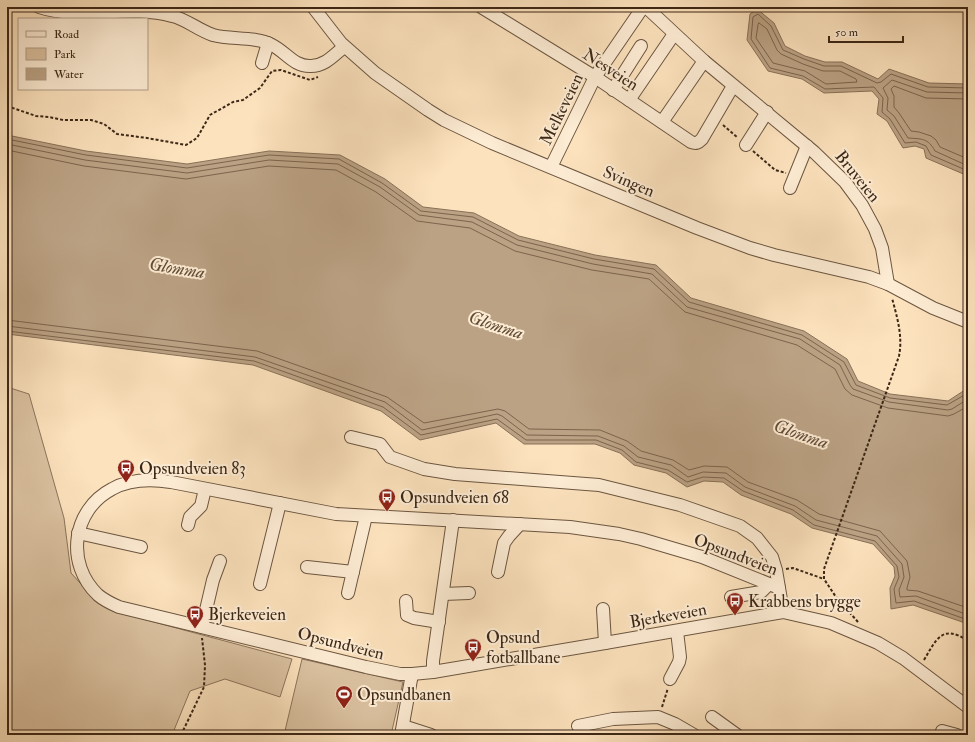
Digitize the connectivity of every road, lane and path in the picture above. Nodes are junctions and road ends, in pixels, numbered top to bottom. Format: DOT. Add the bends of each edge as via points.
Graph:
graph roads {
  1 [pos="39,7"];
  2 [pos="313,7"];
  3 [pos="481,7"];
  4 [pos="643,7"];
  5 [pos="646,7"];
  6 [pos="674,34"];
  7 [pos="268,43"];
  8 [pos="641,46"];
  9 [pos="344,47"];
  10 [pos="704,61"];
  11 [pos="262,63"];
  12 [pos="322,75"];
  13 [pos="595,77"];
  14 [pos="733,86"];
  15 [pos="613,90"];
  16 [pos="629,100"];
  17 [pos="7,106"];
  18 [pos="767,112"];
  19 [pos="662,122"];
  20 [pos="746,145"];
  21 [pos="807,146"];
  22 [pos="551,167"];
  23 [pos="790,188"];
  24 [pos="888,284"];
  25 [pos="968,322"];
  26 [pos="351,437"];
  27 [pos="205,489"];
  28 [pos="280,503"];
  29 [pos="366,516"];
  30 [pos="453,520"];
  31 [pos="520,524"];
  32 [pos="188,525"];
  33 [pos="78,532"];
  34 [pos="141,547"];
  35 [pos="220,562"];
  36 [pos="307,568"];
  37 [pos="776,570"];
  38 [pos="353,572"];
  39 [pos="498,572"];
  40 [pos="824,579"];
  41 [pos="260,584"];
  42 [pos="774,586"];
  43 [pos="348,593"];
  44 [pos="469,593"];
  45 [pos="443,594"];
  46 [pos="731,597"];
  47 [pos="406,601"];
  48 [pos="603,609"];
  49 [pos="783,612"];
  50 [pos="439,622"];
  51 [pos="859,623"];
  52 [pos="202,627"];
  53 [pos="677,631"];
  54 [pos="968,641"];
  55 [pos="605,644"];
  56 [pos="924,660"];
  57 [pos="433,672"];
  58 [pos="412,674"];
  59 [pos="670,679"];
  60 [pos="968,707"];
  61 [pos="658,717"];
  62 [pos="712,717"];
  63 [pos="578,726"];
  64 [pos="402,731"];
  65 [pos="942,731"];
  66 [pos="181,735"];
  67 [pos="431,735"];
  68 [pos="694,735"];
  69 [pos="737,735"];
  70 [pos="957,735"];
  1 -- 7 [label="street" via="56,11 141,11 171,16 214,35"];
  2 -- 9 [label="street, Svingen"];
  3 -- 13 [label="street, Nesveien"];
  4 -- 13 [label="street, Melkeveien"];
  5 -- 6 [label="street, Bruveien"];
  6 -- 10 [label="street, Bruveien"];
  6 -- 16 [label="street"];
  7 -- 9 [label="street" via="296,63 309,66 323,63"];
  7 -- 11 [label="street"];
  8 -- 15 [label="street"];
  9 -- 22 [label="street, Svingen" via="374,73 444,120"];
  10 -- 14 [label="street, Bruveien"];
  10 -- 19 [label="street"];
  12 -- 17 [label="path" via="310,80 281,70 272,72 260,88 243,100 233,102 210,115 197,138 186,145 117,134 104,124 91,120 62,120 36,116"];
  13 -- 15 [label="street, Nesveien"];
  13 -- 22 [label="street, Melkeveien"];
  14 -- 18 [label="street, Bruveien"];
  14 -- 19 [label="street, Nesveien" via="698,143"];
  15 -- 16 [label="street, Nesveien"];
  16 -- 19 [label="street, Nesveien"];
  18 -- 20 [label="street"];
  18 -- 21 [label="street, Bruveien"];
  21 -- 23 [label="street"];
  21 -- 24 [label="street, Bruveien" via="845,182 862,204 878,238"];
  22 -- 24 [label="street, Svingen" via="750,248"];
  24 -- 25 [label="street, Svingen" via="933,308"];
  24 -- 40 [label="path" via="901,346 826,562"];
  26 -- 37 [label="street" via="380,444 390,457 438,472 599,485 680,505 740,526 749,532 766,547"];
  27 -- 28 [label="street, Opsundveien"];
  27 -- 32 [label="street" via="202,506 190,517"];
  27 -- 33 [label="street, Opsundveien" via="154,480 120,485 107,492 92,506 84,516"];
  28 -- 29 [label="street, Opsundveien" via="336,514"];
  28 -- 41 [label="street"];
  29 -- 30 [label="street, Opsundveien"];
  29 -- 38 [label="street"];
  30 -- 31 [label="street, Opsundveien"];
  30 -- 45 [label="street"];
  31 -- 39 [label="street" via="504,543"];
  31 -- 42 [label="street, Opsundveien" via="570,527 641,539 702,557"];
  33 -- 34 [label="street"];
  33 -- 52 [label="street, Opsundveien" via="76,549 84,576 104,600 119,607"];
  35 -- 52 [label="street"];
  36 -- 38 [label="street"];
  37 -- 40 [label="path" via="793,568"];
  37 -- 42 [label="street"];
  38 -- 43 [label="street"];
  40 -- 51 [label="path"];
  42 -- 46 [label="street" via="761,592"];
  42 -- 49 [label="street, Opsundveien"];
  44 -- 45 [label="street"];
  45 -- 50 [label="street"];
  47 -- 50 [label="street" via="407,615"];
  48 -- 55 [label="street, Bjerkeveien"];
  49 -- 53 [label="street, Bjerkeveien"];
  49 -- 60 [label="street" via="831,623 878,643 903,658"];
  50 -- 57 [label="street"];
  52 -- 58 [label="street, Opsundveien" via="366,667"];
  52 -- 66 [label="path" via="204,687"];
  53 -- 55 [label="street, Bjerkeveien"];
  53 -- 59 [label="street" via="680,657"];
  54 -- 56 [label="path" via="952,633 938,637"];
  55 -- 57 [label="street, Bjerkeveien"];
  57 -- 58 [label="street, Bjerkeveien"];
  58 -- 64 [label="street"];
  59 -- 61 [label="path"];
  61 -- 63 [label="street" via="613,720"];
  61 -- 68 [label="street"];
  62 -- 69 [label="street"];
  64 -- 67 [label="street"];
  65 -- 70 [label="street"];
}
